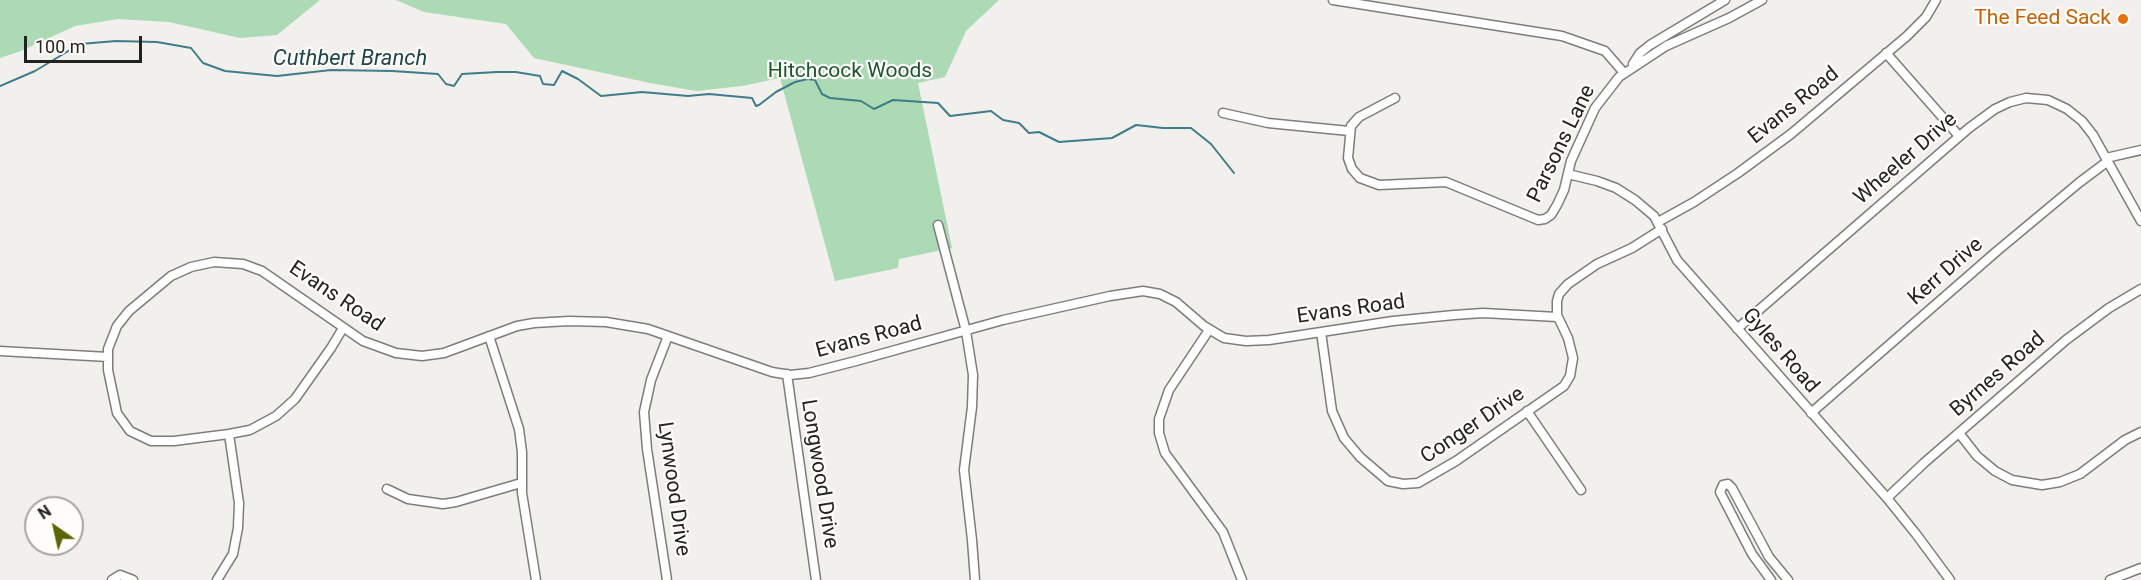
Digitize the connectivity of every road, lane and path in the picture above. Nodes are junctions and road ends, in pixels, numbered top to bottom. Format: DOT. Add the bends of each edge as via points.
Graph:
graph roads {
  1 [pos="1333,0"];
  2 [pos="1725,0"];
  3 [pos="1762,0"];
  4 [pos="1936,0"];
  5 [pos="1886,53"];
  6 [pos="1627,70"];
  7 [pos="1395,98"];
  8 [pos="1223,113"];
  9 [pos="1349,131"];
  10 [pos="1959,136"];
  11 [pos="2141,150"];
  12 [pos="2107,159"];
  13 [pos="1568,174"];
  14 [pos="2141,221"];
  15 [pos="938,225"];
  16 [pos="1660,226"];
  17 [pos="2141,289"];
  18 [pos="1557,317"];
  19 [pos="343,327"];
  20 [pos="1737,329"];
  21 [pos="1209,330"];
  22 [pos="966,331"];
  23 [pos="1321,332"];
  24 [pos="489,336"];
  25 [pos="668,336"];
  26 [pos="0,351"];
  27 [pos="108,357"];
  28 [pos="787,374"];
  29 [pos="1527,411"];
  30 [pos="1811,412"];
  31 [pos="2141,432"];
  32 [pos="1959,433"];
  33 [pos="230,434"];
  34 [pos="521,483"];
  35 [pos="387,489"];
  36 [pos="1581,490"];
  37 [pos="1887,498"];
  38 [pos="2141,568"];
  39 [pos="112,580"];
  40 [pos="133,580"];
  41 [pos="217,580"];
  42 [pos="536,580"];
  43 [pos="667,580"];
  44 [pos="816,580"];
  45 [pos="975,580"];
  46 [pos="1242,580"];
  47 [pos="1771,580"];
  48 [pos="1788,580"];
  49 [pos="1950,580"];
  50 [pos="2110,580"];
  1 -- 6 [label="street" via="1562,36 1605,51"];
  2 -- 6 [label="street" via="1650,45"];
  3 -- 6 [label="street" via="1666,46"];
  4 -- 5 [label="street, Evans Road" via="1926,17"];
  5 -- 10 [label="street"];
  5 -- 16 [label="street, Evans Road" via="1765,154"];
  6 -- 13 [label="street, Parsons Lane" via="1595,108"];
  7 -- 9 [label="street" via="1359,117"];
  8 -- 9 [label="street" via="1268,123"];
  9 -- 13 [label="street, Parsons Lane" via="1350,164 1367,182 1446,182 1538,220 1548,217 1557,205"];
  10 -- 12 [label="street, Wheeler Drive" via="2003,104 2040,98 2082,121"];
  10 -- 20 [label="street, Wheeler Drive"];
  11 -- 12 [label="street, Kerr Drive"];
  12 -- 14 [label="street, Wheeler Drive"];
  12 -- 30 [label="street, Kerr Drive"];
  13 -- 16 [label="street, Gyles Road" via="1616,188 1644,206"];
  15 -- 22 [label="street"];
  16 -- 18 [label="street, Evans Road" via="1632,248 1597,264 1568,284 1559,294"];
  16 -- 20 [label="street, Gyles Road" via="1677,260"];
  17 -- 32 [label="street, Byrnes Road" via="2066,340"];
  18 -- 23 [label="street, Evans Road" via="1454,315"];
  18 -- 29 [label="street, Conger Drive" via="1572,351 1570,376 1564,386"];
  19 -- 24 [label="street, Evans Road" via="374,346 411,356 444,353"];
  19 -- 27 [label="street, Evans Road" via="262,271 234,262 214,262 181,271 136,304 117,326"];
  19 -- 33 [label="street" via="285,409 250,430"];
  20 -- 30 [label="street, Gyles Road"];
  21 -- 22 [label="street, Evans Road" via="1176,302 1143,291"];
  21 -- 23 [label="street, Evans Road" via="1224,338 1246,341"];
  21 -- 46 [label="street" via="1169,390 1159,419 1159,433 1165,453 1223,532"];
  22 -- 28 [label="street, Evans Road" via="808,373"];
  22 -- 45 [label="street" via="974,388 964,470"];
  23 -- 29 [label="street, Conger Drive" via="1332,411 1339,429 1360,457 1388,481 1410,484 1425,480"];
  24 -- 25 [label="street, Evans Road" via="517,326 568,321 634,326"];
  24 -- 34 [label="street" via="519,429"];
  25 -- 28 [label="street, Evans Road"];
  25 -- 43 [label="street, Lynwood Drive" via="644,412"];
  26 -- 27 [label="street"];
  27 -- 33 [label="street" via="117,413 136,435 151,441 174,441"];
  28 -- 44 [label="street, Longwood Drive"];
  29 -- 36 [label="street"];
  30 -- 37 [label="street, Gyles Road"];
  31 -- 32 [label="street" via="2080,474 2042,485 2012,480 1995,471"];
  32 -- 37 [label="street, Byrnes Road"];
  33 -- 41 [label="street" via="239,503 238,528 233,554"];
  34 -- 35 [label="street" via="443,504 408,499"];
  34 -- 42 [label="street"];
  37 -- 49 [label="street, Gyles Road"];
  38 -- 50 [label="street"];
  39 -- 40 [label="street" via="120,575"];
  47 -- 48 [label="street" via="1725,503 1720,492 1723,485 1732,488 1769,557"];
}
